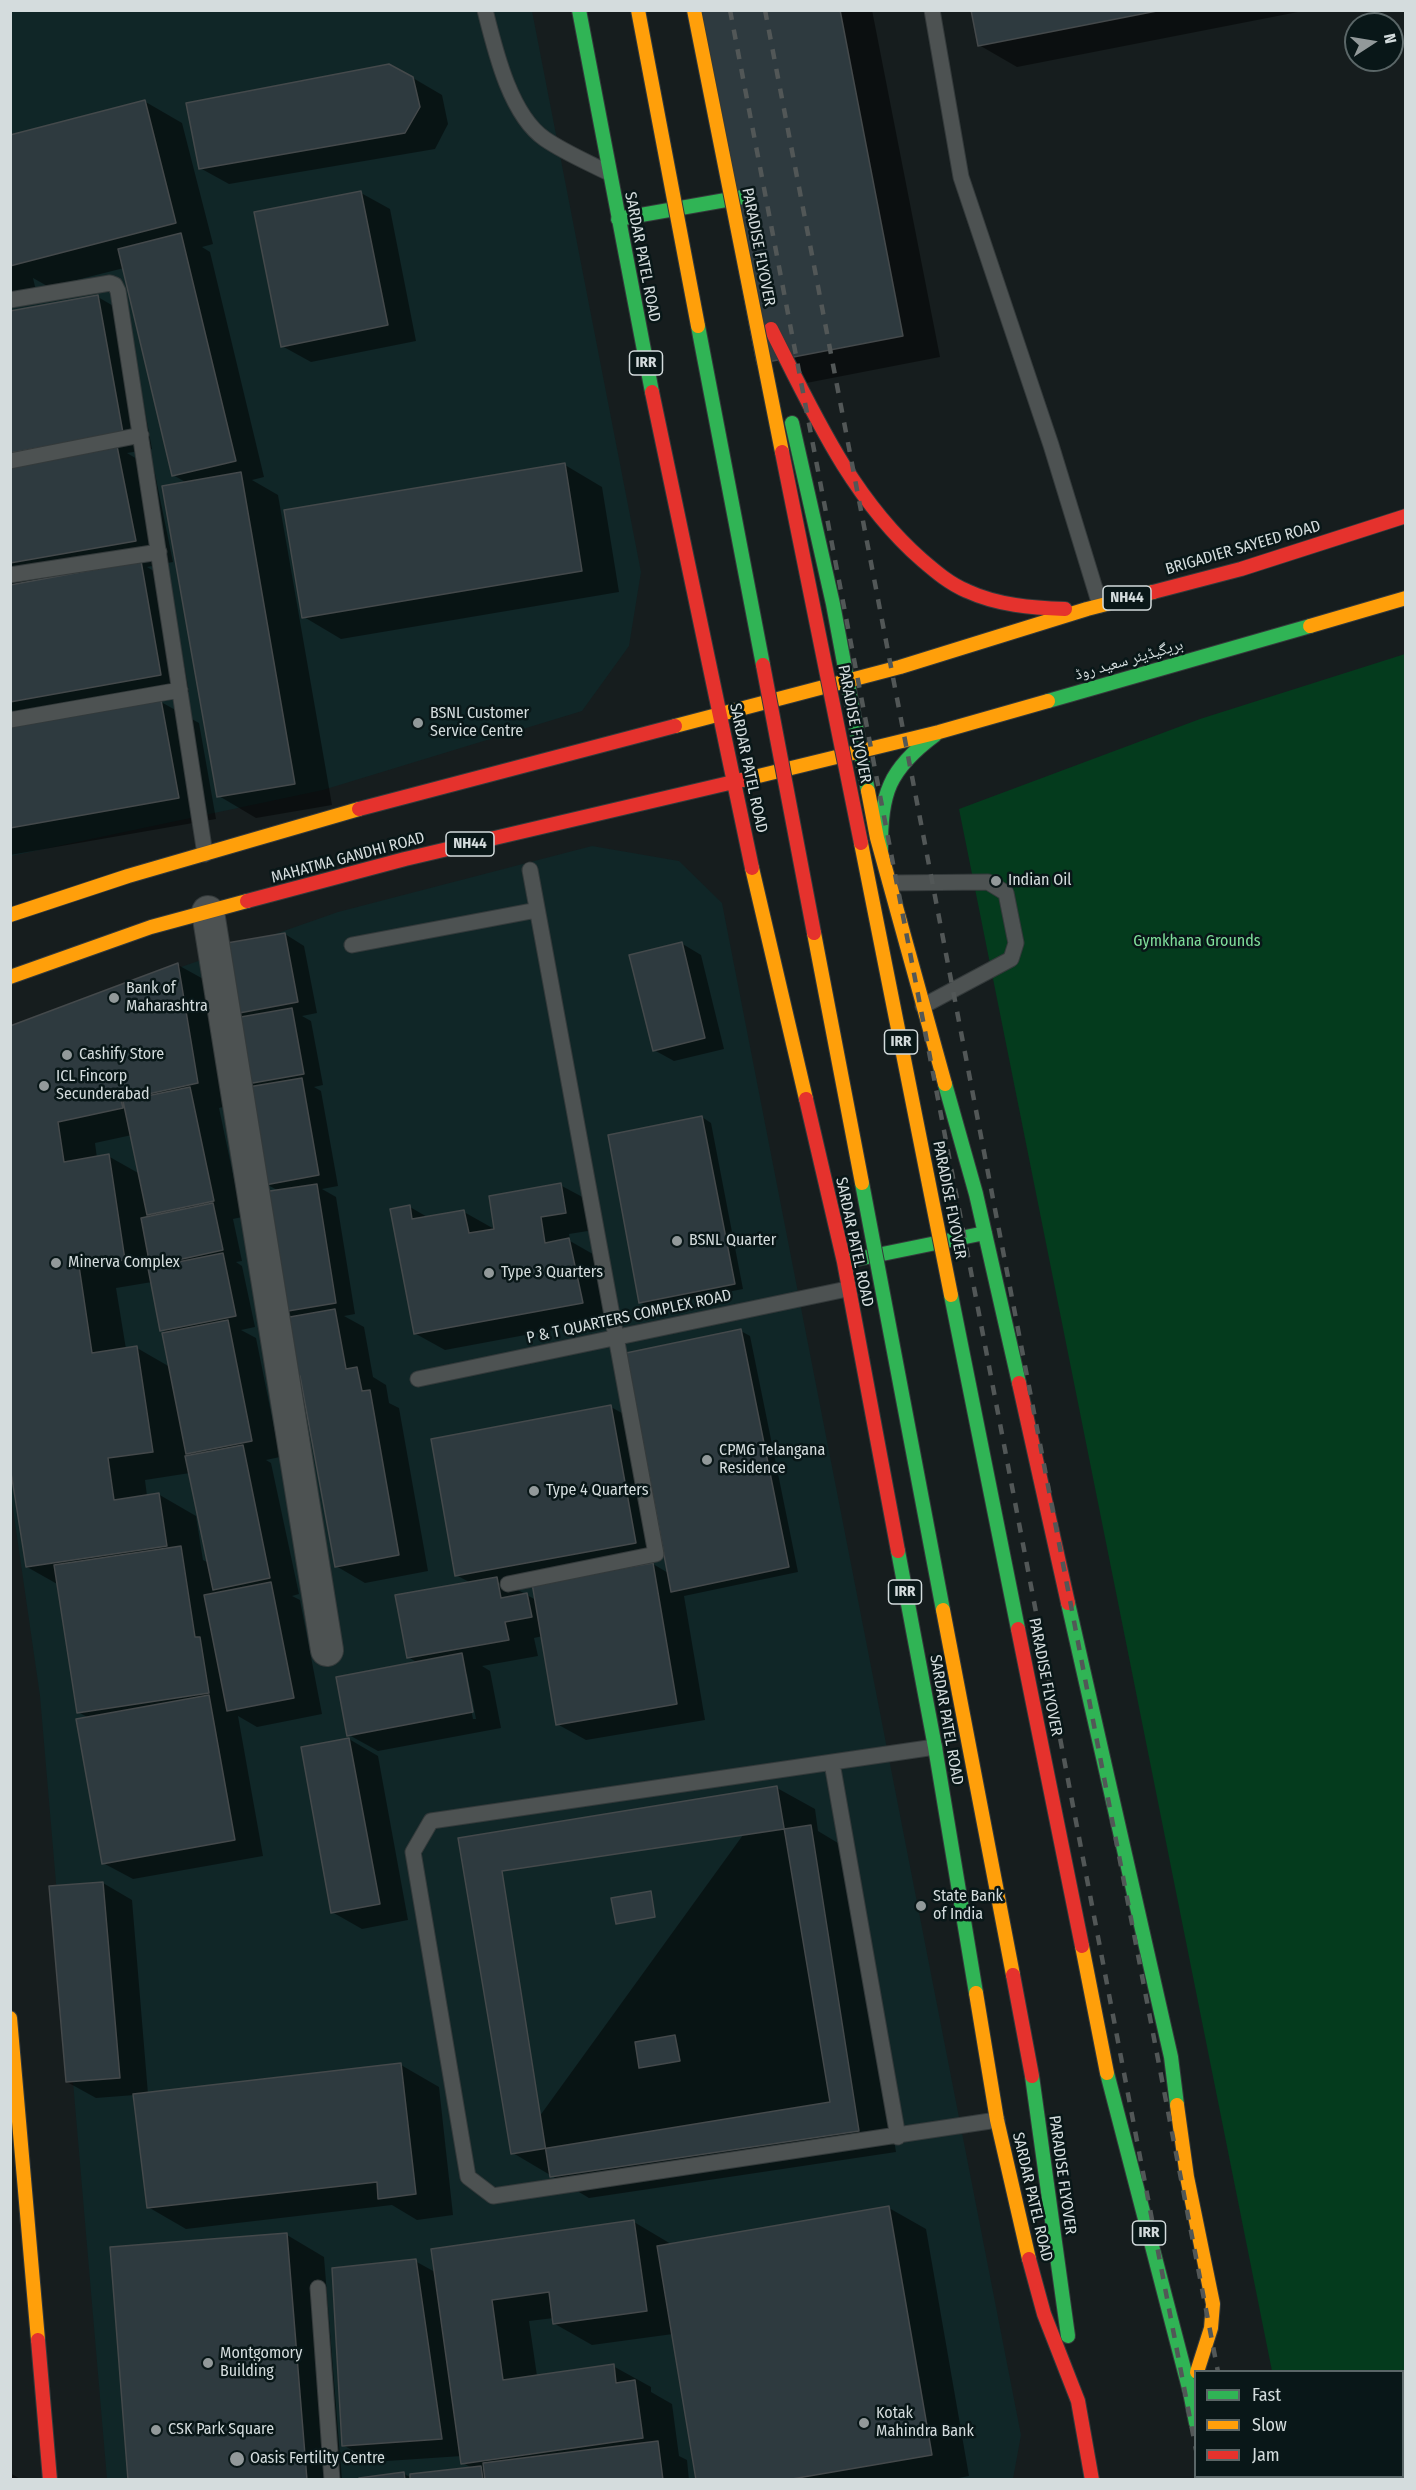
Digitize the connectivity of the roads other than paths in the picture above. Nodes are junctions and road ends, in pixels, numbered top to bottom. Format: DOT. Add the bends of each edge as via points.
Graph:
graph roads {
  1 [pos="485,10"];
  2 [pos="579,10"];
  3 [pos="638,10"];
  4 [pos="694,10"];
  5 [pos="702,10"];
  6 [pos="932,10"];
  7 [pos="610,173"];
  8 [pos="743,197"];
  9 [pos="618,219"];
  10 [pos="10,300"];
  11 [pos="771,329"];
  12 [pos="784,386"];
  13 [pos="789,409"];
  14 [pos="141,435"];
  15 [pos="10,461"];
  16 [pos="1406,516"];
  17 [pos="159,552"];
  18 [pos="10,575"];
  19 [pos="1406,598"];
  20 [pos="1094,607"];
  21 [pos="848,680"];
  22 [pos="180,690"];
  23 [pos="720,715"];
  24 [pos="10,720"];
  25 [pos="939,732"];
  26 [pos="861,751"];
  27 [pos="734,782"];
  28 [pos="881,850"];
  29 [pos="205,854"];
  30 [pos="530,870"];
  31 [pos="890,882"];
  32 [pos="537,910"];
  33 [pos="208,912"];
  34 [pos="10,915"];
  35 [pos="351,945"];
  36 [pos="10,977"];
  37 [pos="923,1006"];
  38 [pos="985,1233"];
  39 [pos="844,1262"];
  40 [pos="848,1289"];
  41 [pos="617,1338"];
  42 [pos="418,1379"];
  43 [pos="508,1584"];
  44 [pos="327,1650"];
  45 [pos="935,1747"];
  46 [pos="832,1763"];
  47 [pos="10,2018"];
  48 [pos="997,2120"];
  49 [pos="898,2137"];
  50 [pos="318,2288"];
  51 [pos="1198,2370"];
  52 [pos="1194,2381"];
  53 [pos="1190,2392"];
  54 [pos="1078,2401"];
  55 [pos="1194,2413"];
  56 [pos="50,2480"];
  57 [pos="332,2480"];
  58 [pos="1092,2480"];
  1 -- 7 [label="lane" via="516,106 544,138"];
  2 -- 7 [label="main road, SARDAR PATEL ROAD / IRR"];
  3 -- 54 [label="main road, PARADISE FLYOVER / IRR, bridge" via="1032,2076"];
  4 -- 53 [label="main road, PARADISE FLYOVER / IRR, bridge" via="1107,2073"];
  5 -- 8 [label="main road"];
  6 -- 20 [label="lane" via="961,177 1051,445"];
  7 -- 9 [label="main road, SARDAR PATEL ROAD / IRR"];
  8 -- 9 [label="main road"];
  8 -- 11 [label="main road"];
  9 -- 23 [label="main road, SARDAR PATEL ROAD / IRR"];
  10 -- 14 [label="lane" via="115,285"];
  11 -- 12 [label="main road"];
  11 -- 20 [label="main road, NH44" via="840,461 876,514 910,551 955,586 998,601 1048,608"];
  13 -- 21 [label="main road, IRR"];
  14 -- 15 [label="lane"];
  14 -- 17 [label="lane"];
  16 -- 20 [label="main road, BRIGADIER SAYEED ROAD / NH44" via="1241,569"];
  17 -- 18 [label="lane"];
  17 -- 22 [label="lane"];
  19 -- 25 [label="main road, بریگیڈیئر سعید روڈ / NH44"];
  20 -- 21 [label="main road, BRIGADIER SAYEED ROAD / NH44"];
  21 -- 23 [label="main road, NH44"];
  21 -- 26 [label="main road, IRR"];
  22 -- 24 [label="lane"];
  22 -- 29 [label="lane"];
  23 -- 27 [label="main road, SARDAR PATEL ROAD / IRR"];
  23 -- 29 [label="main road, NH44" via="385,802"];
  25 -- 26 [label="main road, بریگیڈیئر سعید روڈ / NH44"];
  25 -- 28 [label="main road, IRR" via="911,752 890,781 879,815"];
  26 -- 27 [label="main road, NH44"];
  26 -- 28 [label="main road, IRR"];
  27 -- 33 [label="main road, MAHATMA GANDHI ROAD / NH44" via="405,859"];
  27 -- 39 [label="main road, SARDAR PATEL ROAD / IRR"];
  28 -- 31 [label="main road, IRR"];
  29 -- 34 [label="main road, NH44"];
  30 -- 32 [label="lane"];
  31 -- 37 [label="main road, IRR"];
  31 -- 37 [label="lane" via="988,882 1006,893 1016,943 1011,959"];
  32 -- 35 [label="lane"];
  32 -- 41 [label="lane"];
  33 -- 36 [label="main road, MAHATMA GANDHI ROAD / NH44" via="151,927"];
  33 -- 44 [label="street"];
  37 -- 38 [label="main road, IRR"];
  38 -- 39 [label="main road"];
  38 -- 51 [label="main road, IRR" via="1171,2057 1187,2177 1213,2304 1211,2328"];
  39 -- 40 [label="main road, SARDAR PATEL ROAD / IRR"];
  40 -- 41 [label="lane, P & T QUARTERS COMPLEX ROAD"];
  40 -- 45 [label="main road, SARDAR PATEL ROAD / IRR"];
  41 -- 42 [label="lane, P & T QUARTERS COMPLEX ROAD"];
  41 -- 43 [label="lane" via="656,1554"];
  45 -- 46 [label="lane"];
  45 -- 48 [label="main road, SARDAR PATEL ROAD / IRR"];
  46 -- 49 [label="lane"];
  46 -- 49 [label="lane" via="431,1821 413,1852 468,2176 493,2196"];
  47 -- 56 [label="main road"];
  48 -- 49 [label="lane"];
  48 -- 54 [label="main road, SARDAR PATEL ROAD / IRR" via="1044,2314"];
  50 -- 57 [label="lane"];
  52 -- 53 [label="main road"];
  53 -- 55 [label="main road, IRR"];
  54 -- 58 [label="main road, SARDAR PATEL ROAD / IRR"];
}
